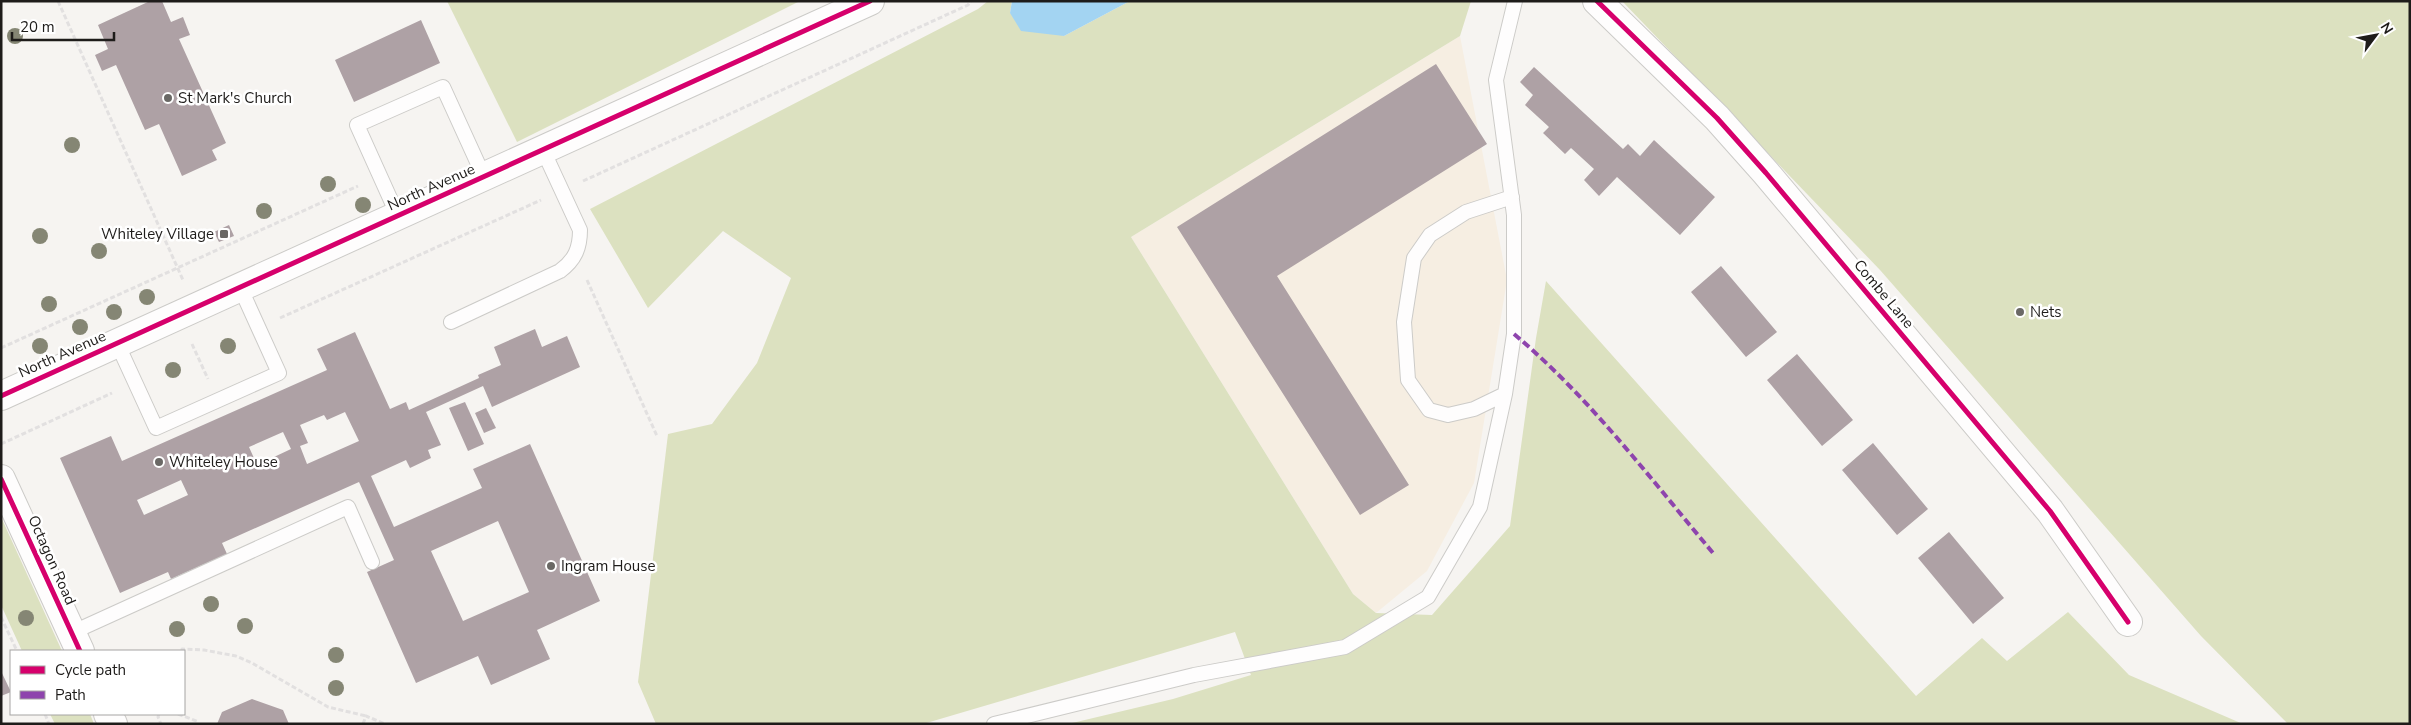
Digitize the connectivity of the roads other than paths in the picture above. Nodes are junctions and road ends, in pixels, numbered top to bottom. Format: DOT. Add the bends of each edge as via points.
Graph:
graph roads {
  1 [pos="870,1"];
  2 [pos="1515,1"];
  3 [pos="1598,1"];
  4 [pos="543,150"];
  5 [pos="484,177"];
  6 [pos="1512,197"];
  7 [pos="398,216"];
  8 [pos="240,287"];
  9 [pos="451,322"];
  10 [pos="117,343"];
  11 [pos="1505,394"];
  12 [pos="1,396"];
  13 [pos="1,479"];
  14 [pos="372,562"];
  15 [pos="2128,622"];
  16 [pos="76,642"];
  17 [pos="994,724"];
  1 -- 4 [label="street, North Avenue"];
  2 -- 6 [label="lane" via="1496,80"];
  3 -- 15 [label="street, Combe Lane" via="1717,118 1766,173 2050,511"];
  4 -- 5 [label="street, North Avenue"];
  4 -- 9 [label="lane" via="580,230 576,254 560,270"];
  5 -- 7 [label="street, North Avenue"];
  5 -- 7 [label="lane" via="443,87 357,125"];
  6 -- 11 [label="lane" via="1514,334"];
  6 -- 11 [label="lane" via="1466,212 1430,235 1414,258 1404,322 1408,380 1429,410 1448,415"];
  7 -- 8 [label="street, North Avenue"];
  8 -- 10 [label="street, North Avenue"];
  8 -- 10 [label="lane" via="279,372 156,428"];
  10 -- 12 [label="street, North Avenue"];
  11 -- 17 [label="lane" via="1480,507 1428,597 1345,648 1182,678"];
  13 -- 16 [label="street, Octagon Road"];
  14 -- 16 [label="lane" via="348,507"];
}
